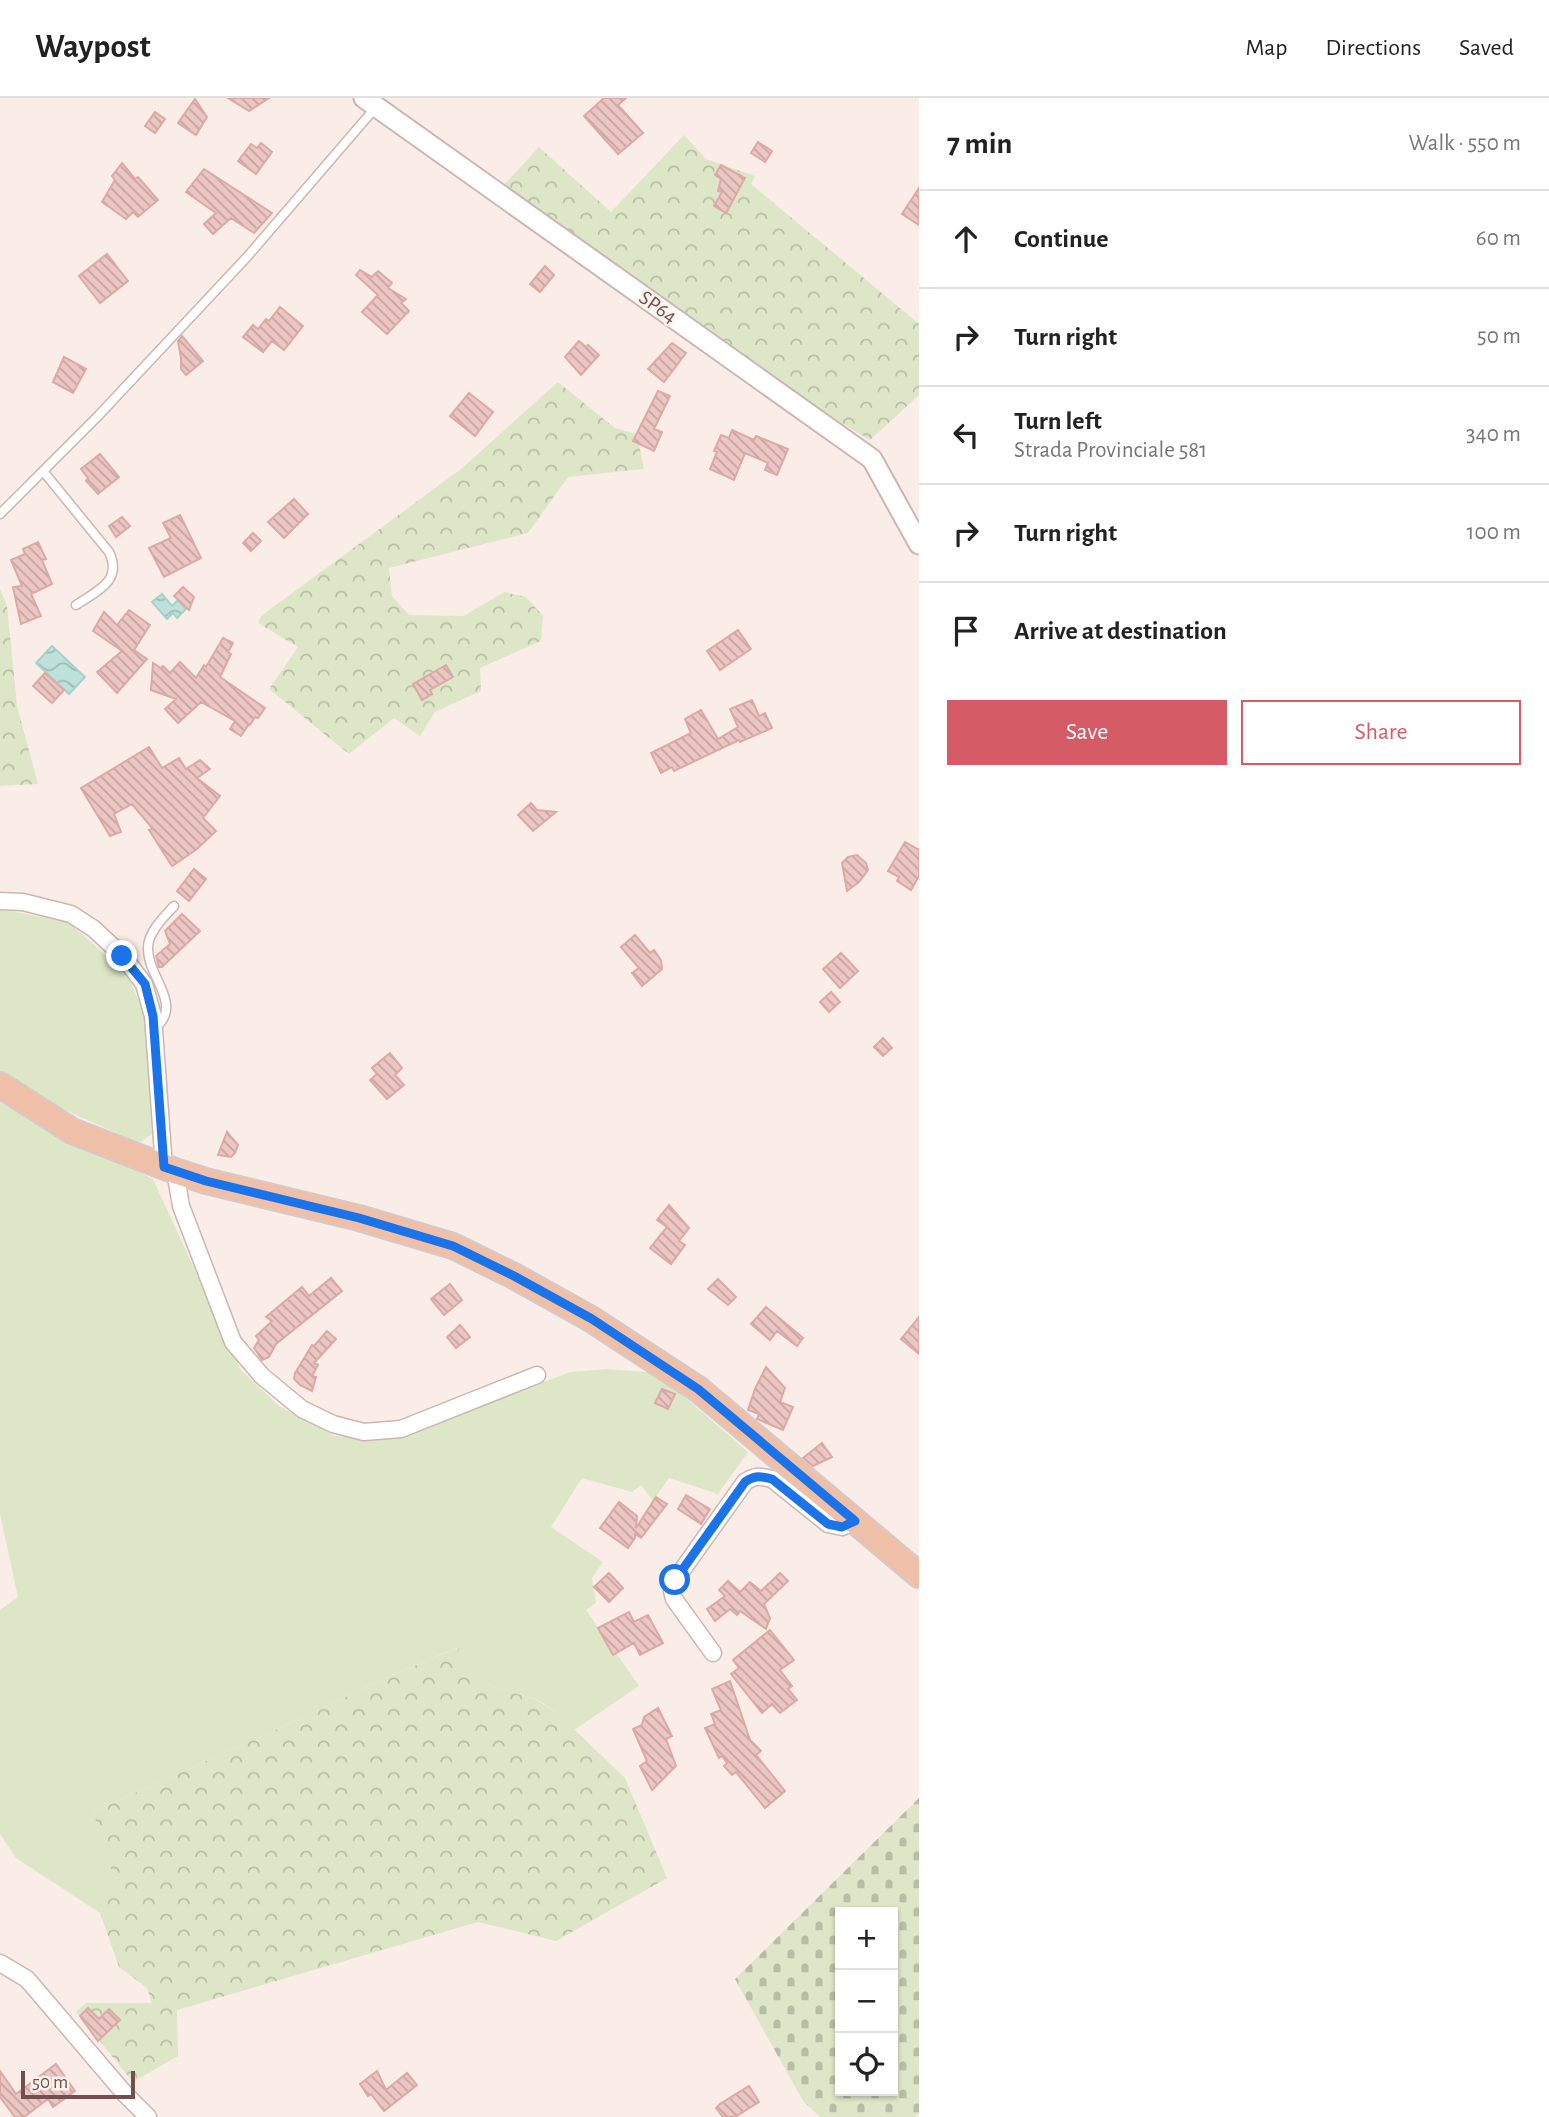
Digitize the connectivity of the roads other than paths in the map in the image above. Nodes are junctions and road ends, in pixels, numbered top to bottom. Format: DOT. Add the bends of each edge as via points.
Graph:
graph roads {
  1 [pos="370,102"];
  2 [pos="43,471"];
  3 [pos="0,514"];
  4 [pos="919,544"];
  5 [pos="76,605"];
  6 [pos="0,901"];
  7 [pos="174,906"];
  8 [pos="154,1029"];
  9 [pos="0,1084"];
  10 [pos="169,1169"];
  11 [pos="537,1375"];
  12 [pos="855,1521"];
  13 [pos="919,1575"];
  14 [pos="713,1653"];
  15 [pos="0,1963"];
  16 [pos="148,2117"];
  1 -- 2 [label="lane" via="247,257"];
  1 -- 4 [label="street, SP64 / SP64" via="872,459"];
  2 -- 3 [label="lane"];
  2 -- 5 [label="lane" via="113,558 110,580"];
  6 -- 8 [label="street" via="71,914 94,929 145,984"];
  7 -- 8 [label="lane" via="150,936 148,947 167,1002 166,1014"];
  8 -- 10 [label="street"];
  9 -- 10 [label="main road" via="72,1131"];
  10 -- 11 [label="street" via="233,1342 262,1376 302,1409 364,1432 401,1429"];
  10 -- 12 [label="main road" via="453,1246 514,1276 592,1319 698,1389"];
  12 -- 13 [label="main road"];
  12 -- 14 [label="street" via="842,1527 828,1524 772,1479 753,1476 745,1482 675,1580 672,1591"];
  15 -- 16 [label="street" via="27,1979"];
}
